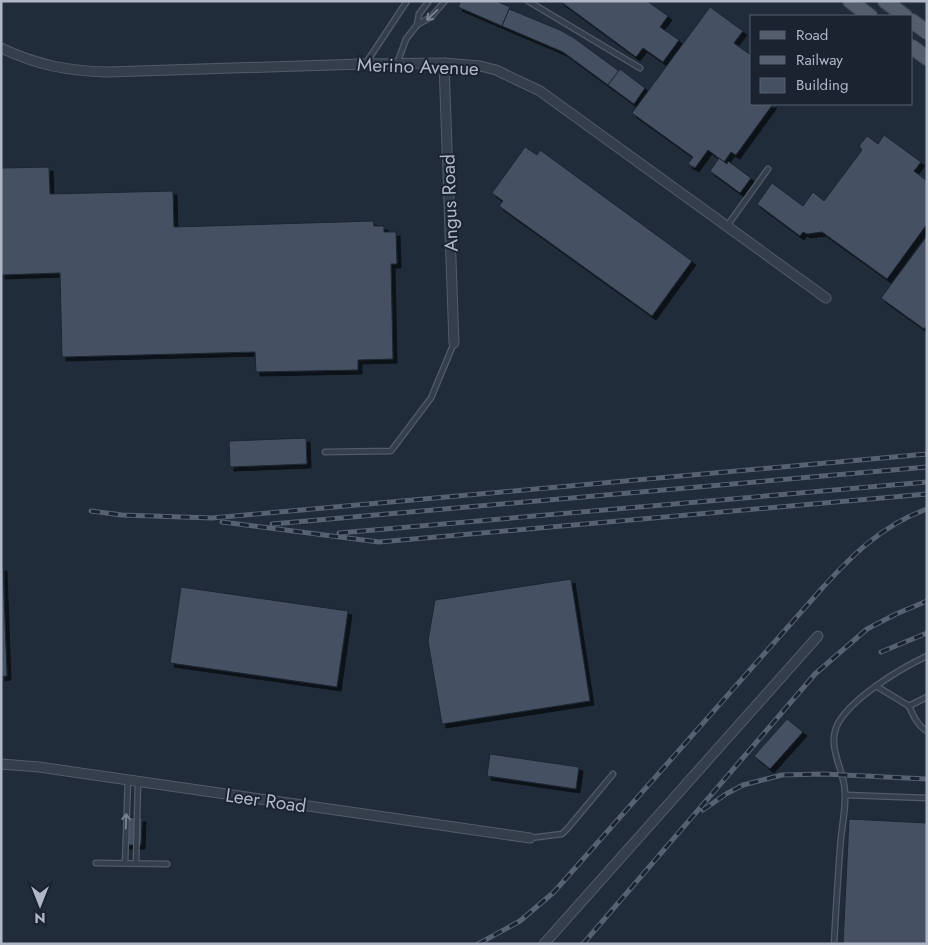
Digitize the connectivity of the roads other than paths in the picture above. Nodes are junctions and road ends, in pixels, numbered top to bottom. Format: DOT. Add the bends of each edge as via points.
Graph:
graph roads {
  1 [pos="407,1"];
  2 [pos="429,1"];
  3 [pos="445,1"];
  4 [pos="528,1"];
  5 [pos="850,1"];
  6 [pos="885,1"];
  7 [pos="869,15"];
  8 [pos="904,15"];
  9 [pos="913,22"];
  10 [pos="417,25"];
  11 [pos="927,32"];
  12 [pos="1,48"];
  13 [pos="913,48"];
  14 [pos="927,58"];
  15 [pos="444,63"];
  16 [pos="365,64"];
  17 [pos="397,64"];
  18 [pos="640,68"];
  19 [pos="768,169"];
  20 [pos="727,226"];
  21 [pos="826,298"];
  22 [pos="454,343"];
  23 [pos="325,452"];
  24 [pos="818,636"];
  25 [pos="927,656"];
  26 [pos="876,686"];
  27 [pos="927,698"];
  28 [pos="909,706"];
  29 [pos="927,731"];
  30 [pos="1,764"];
  31 [pos="613,774"];
  32 [pos="128,780"];
  33 [pos="138,781"];
  34 [pos="846,795"];
  35 [pos="927,798"];
  36 [pos="530,838"];
  37 [pos="96,863"];
  38 [pos="125,863"];
  39 [pos="136,863"];
  40 [pos="167,864"];
  41 [pos="544,944"];
  42 [pos="834,944"];
  1 -- 16 [label="lane"];
  2 -- 10 [label="lane" via="419,14"];
  3 -- 10 [label="lane, one-way" via="431,18"];
  4 -- 18 [label="lane"];
  5 -- 7 [label="main road"];
  6 -- 8 [label="main road"];
  9 -- 11 [label="main road"];
  10 -- 17 [label="lane" via="406,39"];
  12 -- 16 [label="street, Merino Avenue" via="41,64 80,71"];
  13 -- 14 [label="main road"];
  15 -- 17 [label="street, Merino Avenue"];
  15 -- 20 [label="street, Merino Avenue" via="496,70 540,91"];
  15 -- 22 [label="street, Angus Road"];
  16 -- 17 [label="street, Merino Avenue"];
  19 -- 20 [label="lane"];
  20 -- 21 [label="street, Merino Avenue"];
  22 -- 23 [label="lane" via="432,398 391,451"];
  24 -- 41 [label="street"];
  25 -- 26 [label="lane"];
  26 -- 28 [label="lane"];
  26 -- 34 [label="lane" via="844,714 835,729 834,742"];
  27 -- 28 [label="lane"];
  28 -- 29 [label="lane" via="918,723"];
  30 -- 32 [label="street, Leer Road" via="39,766"];
  31 -- 36 [label="lane" via="562,834"];
  32 -- 33 [label="street, Leer Road"];
  38 -- 32 [label="lane, one-way"];
  33 -- 36 [label="street, Leer Road"];
  33 -- 39 [label="lane"];
  34 -- 35 [label="lane"];
  34 -- 42 [label="lane"];
  37 -- 38 [label="lane"];
  38 -- 39 [label="lane"];
  39 -- 40 [label="lane"];
}
